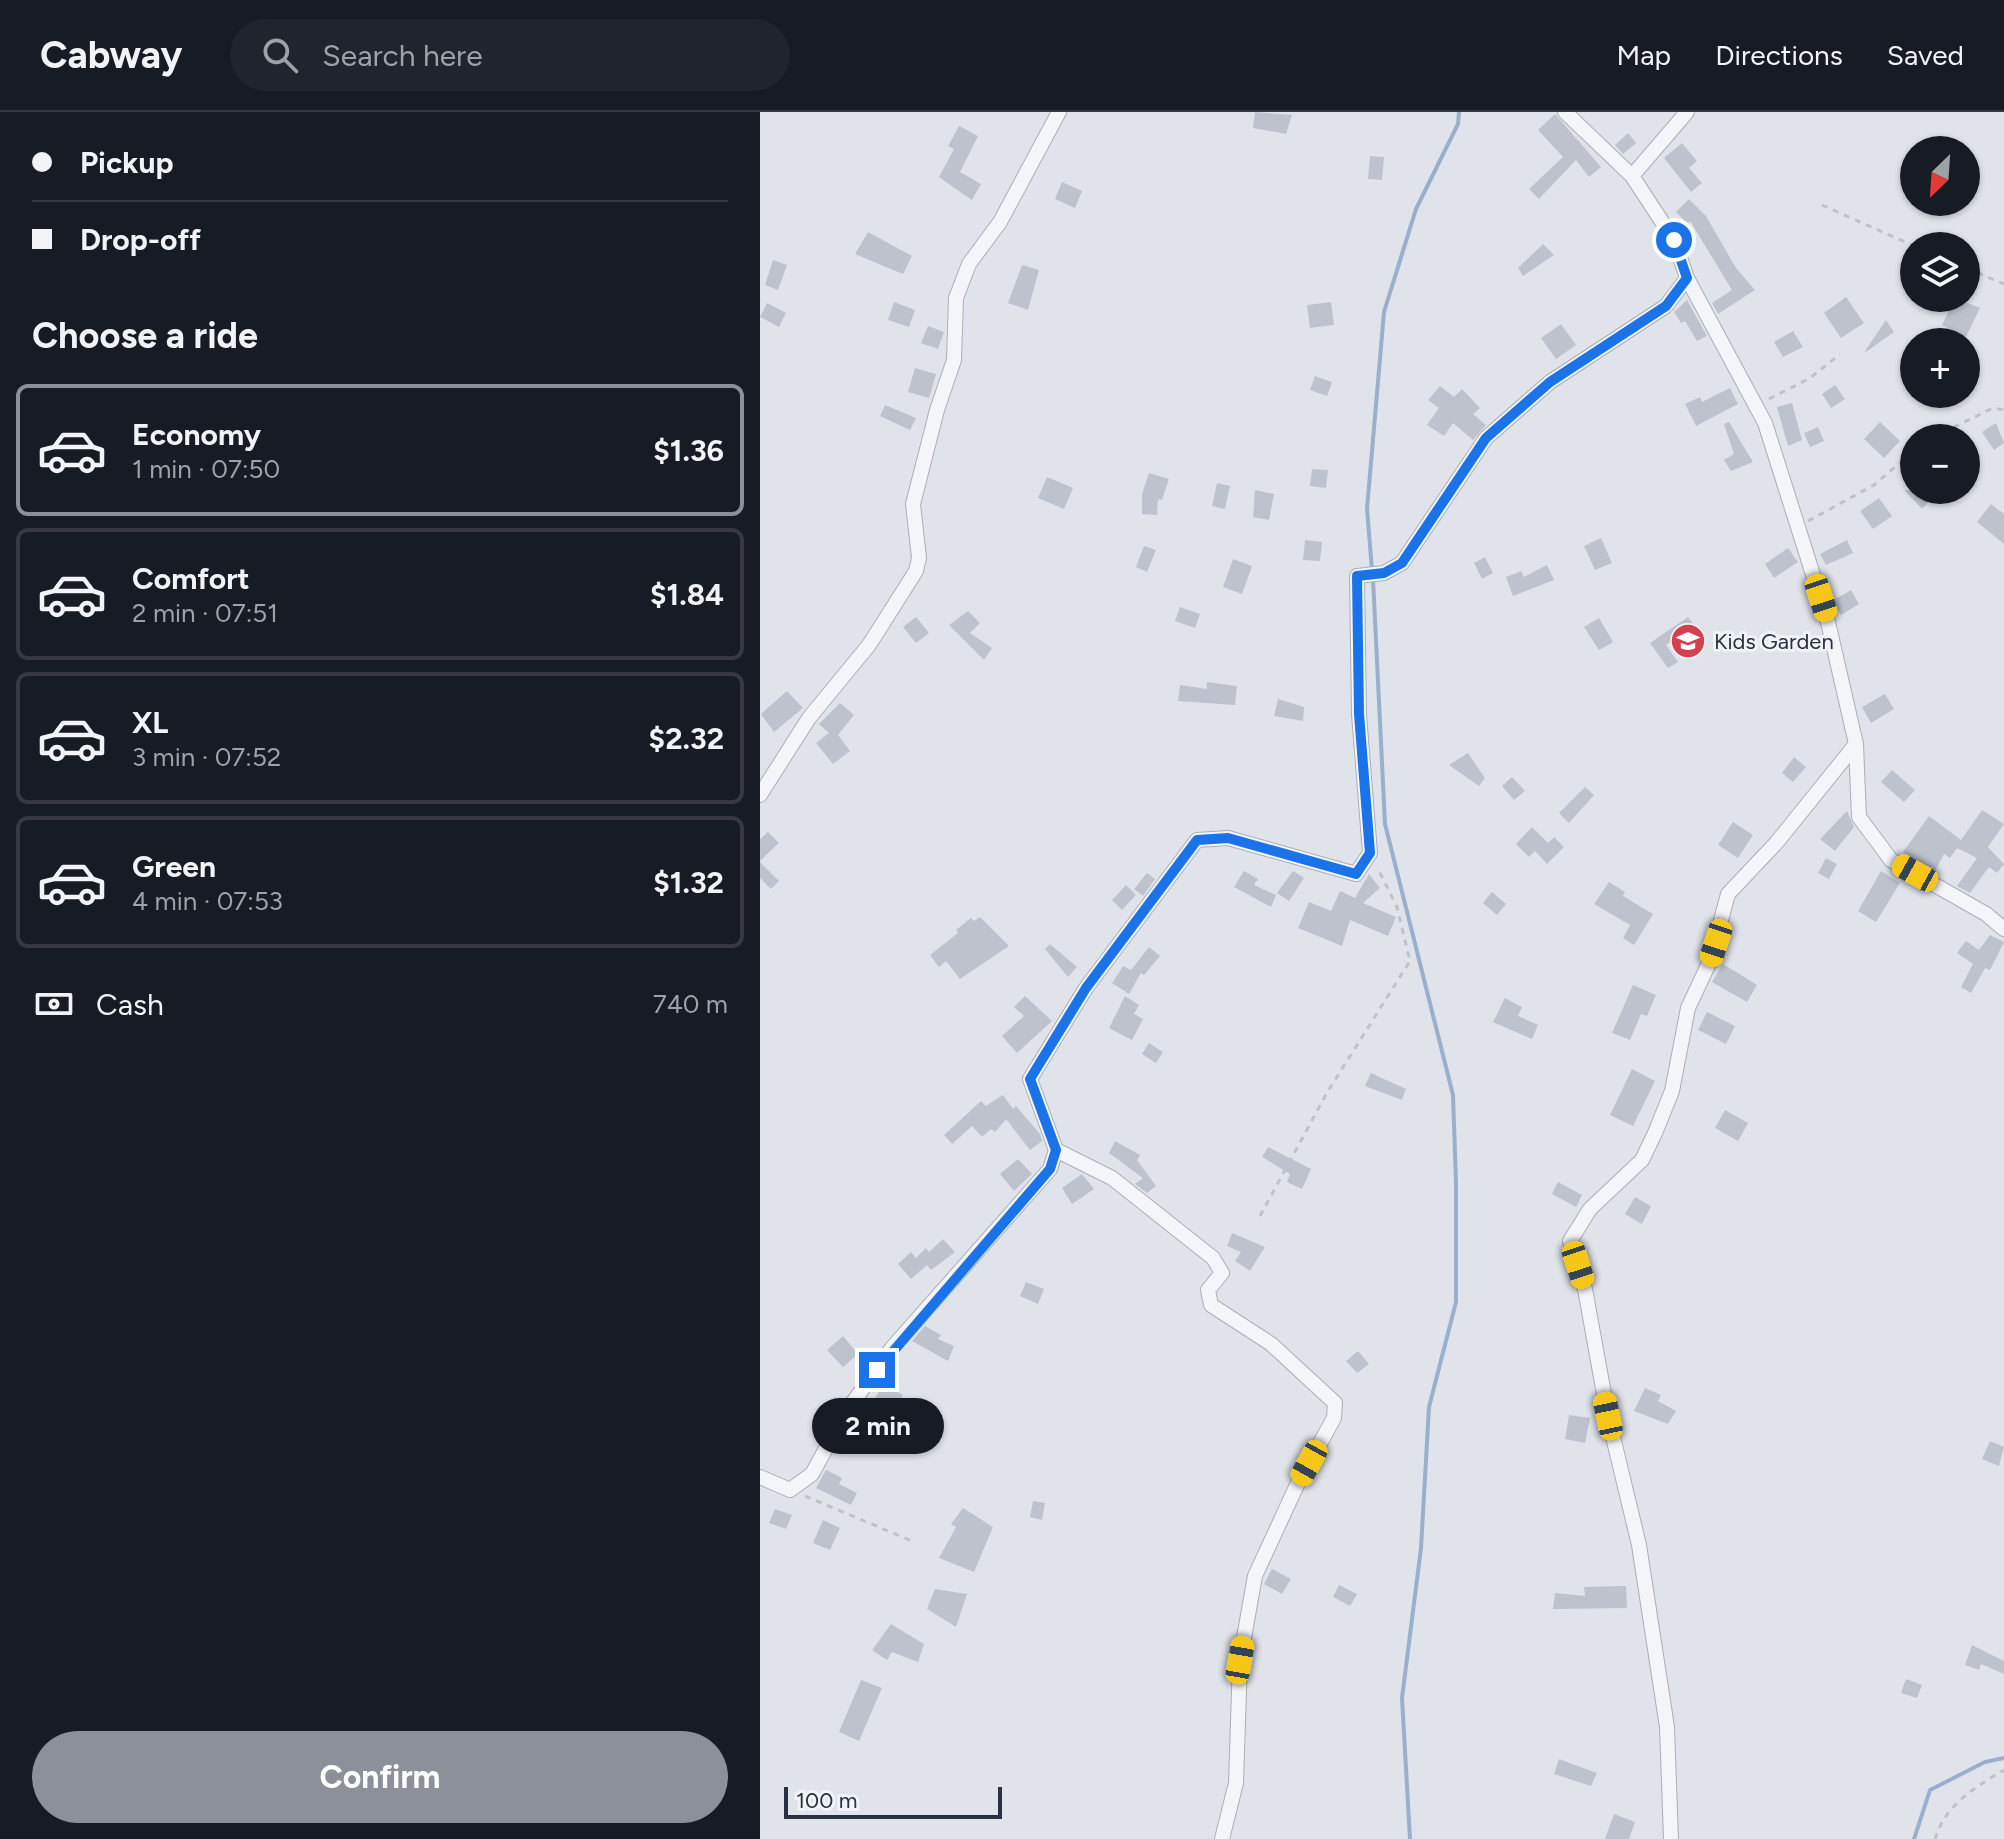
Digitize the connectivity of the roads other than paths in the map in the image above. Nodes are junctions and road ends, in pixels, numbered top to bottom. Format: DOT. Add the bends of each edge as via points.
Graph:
graph roads {
  1 [pos="1059,112"];
  2 [pos="1565,112"];
  3 [pos="1687,112"];
  4 [pos="1632,176"];
  5 [pos="1687,278"];
  6 [pos="1856,744"];
  7 [pos="760,795"];
  8 [pos="2004,929"];
  9 [pos="1056,1150"];
  10 [pos="760,1477"];
  11 [pos="1222,1839"];
  12 [pos="1671,1839"];
  1 -- 7 [label="street" via="1000,222 969,264 956,298 954,360 913,504 916,571"];
  2 -- 4 [label="street"];
  3 -- 4 [label="street"];
  4 -- 5 [label="street" via="1674,240"];
  5 -- 6 [label="street" via="1765,423 1828,622"];
  5 -- 9 [label="street" via="1666,306 1550,382 1486,438 1402,563 1384,573 1357,576 1359,714 1370,853 1356,874 1228,838 1197,840 1086,988 1030,1079"];
  6 -- 8 [label="street" via="1859,817 1891,860"];
  6 -- 12 [label="street" via="1728,894 1710,961 1688,1008 1672,1091 1655,1133 1642,1160 1590,1209 1570,1241 1585,1289 1639,1545 1667,1727"];
  9 -- 10 [label="street" via="1050,1169 892,1348 846,1412 812,1474 790,1490"];
  9 -- 11 [label="street" via="1112,1178 1213,1258 1222,1273 1208,1290 1211,1305 1271,1344 1335,1403 1334,1418 1255,1576 1240,1660 1236,1783"];
}
